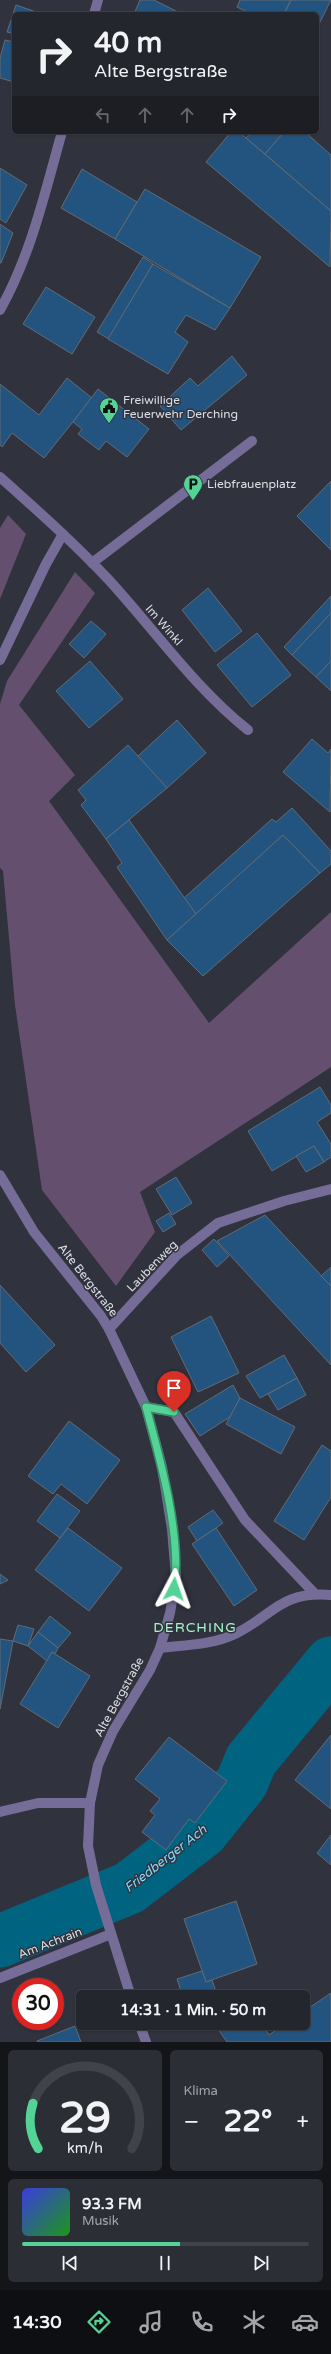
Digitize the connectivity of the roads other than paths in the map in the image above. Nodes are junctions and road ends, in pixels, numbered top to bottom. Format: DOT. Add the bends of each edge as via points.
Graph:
graph roads {
  1 [pos="98,0"];
  2 [pos="95,12"];
  3 [pos="61,134"];
  4 [pos="0,310"];
  5 [pos="252,440"];
  6 [pos="0,476"];
  7 [pos="63,534"];
  8 [pos="92,563"];
  9 [pos="0,660"];
  10 [pos="248,730"];
  11 [pos="0,1175"];
  12 [pos="331,1188"];
  13 [pos="109,1329"];
  14 [pos="146,1407"];
  15 [pos="315,1594"];
  16 [pos="331,1595"];
  17 [pos="160,1648"];
  18 [pos="90,1803"];
  19 [pos="0,1812"];
  20 [pos="111,1934"];
  21 [pos="0,1978"];
  22 [pos="129,1990"];
  23 [pos="142,2030"];
  24 [pos="146,2042"];
  1 -- 2 [label="street"];
  3 -- 4 [label="street" via="46,195 28,249"];
  5 -- 8 [label="street"];
  6 -- 7 [label="street"];
  7 -- 8 [label="street, Im Winkl"];
  7 -- 9 [label="street"];
  8 -- 10 [label="street, Im Winkl" via="223,710"];
  11 -- 13 [label="street, Alte Bergstraße" via="34,1232"];
  12 -- 13 [label="street, Laubenweg" via="218,1223 178,1255"];
  13 -- 14 [label="street, Alte Bergstraße"];
  14 -- 15 [label="street" via="174,1412 245,1520"];
  14 -- 17 [label="street, Alte Bergstraße" via="162,1467 172,1529 176,1577 170,1613"];
  15 -- 16 [label="street"];
  15 -- 17 [label="street" via="294,1598 274,1607 236,1633 215,1641"];
  17 -- 18 [label="street, Alte Bergstraße" via="150,1670 113,1731 98,1765"];
  18 -- 19 [label="street" via="38,1803"];
  18 -- 20 [label="street, Alte Bergstraße" via="88,1846 96,1885"];
  20 -- 21 [label="street, Am Achrain"];
  20 -- 22 [label="street, Alte Bergstraße"];
  23 -- 24 [label="street"];
}
